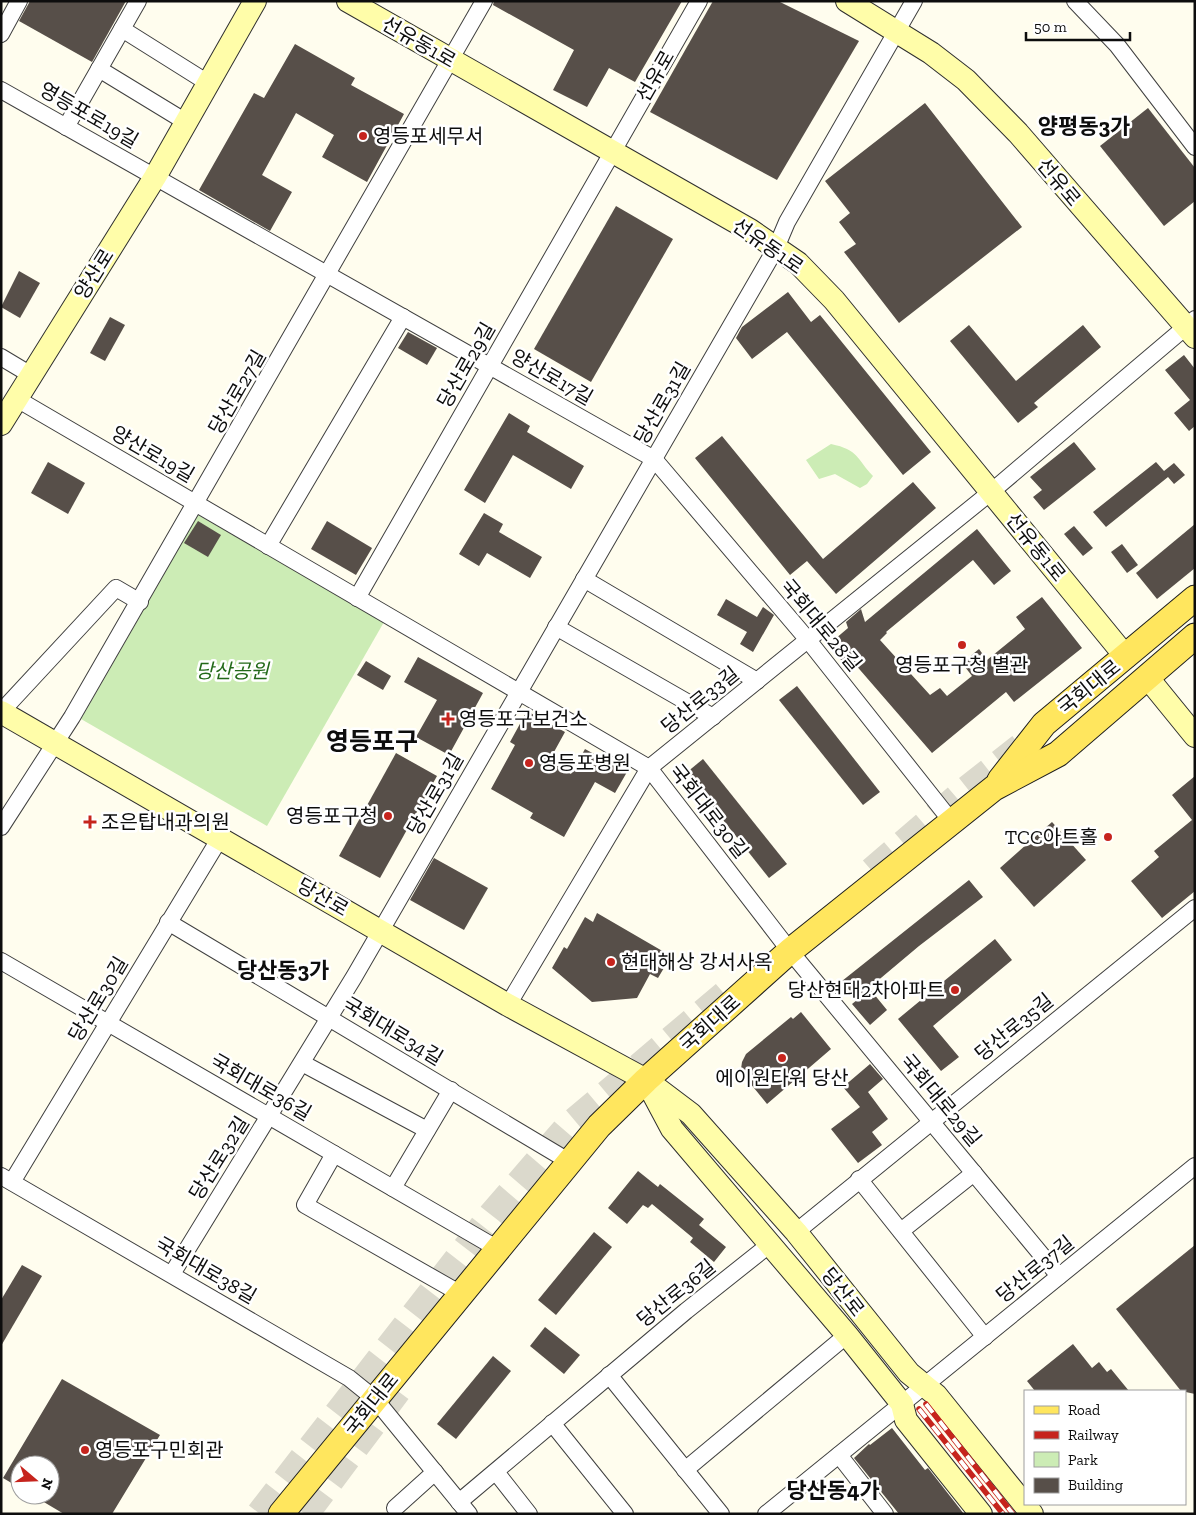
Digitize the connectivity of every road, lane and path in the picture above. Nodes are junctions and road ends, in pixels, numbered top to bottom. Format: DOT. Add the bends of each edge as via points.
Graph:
graph roads {
  1 [pos="19,1"];
  2 [pos="138,1"];
  3 [pos="256,1"];
  4 [pos="348,1"];
  5 [pos="484,1"];
  6 [pos="699,1"];
  7 [pos="847,1"];
  8 [pos="914,1"];
  9 [pos="1075,1"];
  10 [pos="122,29"];
  11 [pos="897,31"];
  12 [pos="1,34"];
  13 [pos="451,60"];
  14 [pos="99,69"];
  15 [pos="208,83"];
  16 [pos="1,90"];
  17 [pos="186,122"];
  18 [pos="66,127"];
  19 [pos="1195,147"];
  20 [pos="611,152"];
  21 [pos="155,177"];
  22 [pos="776,248"];
  23 [pos="329,275"];
  24 [pos="403,317"];
  25 [pos="1192,328"];
  26 [pos="1,357"];
  27 [pos="490,366"];
  28 [pos="31,375"];
  29 [pos="17,399"];
  30 [pos="1,424"];
  31 [pos="654,459"];
  32 [pos="991,492"];
  33 [pos="196,504"];
  34 [pos="268,546"];
  35 [pos="584,579"];
  36 [pos="357,598"];
  37 [pos="1195,598"];
  38 [pos="140,602"];
  39 [pos="556,627"];
  40 [pos="1195,636"];
  41 [pos="808,640"];
  42 [pos="1126,657"];
  43 [pos="1147,677"];
  44 [pos="757,681"];
  45 [pos="519,692"];
  46 [pos="1,712"];
  47 [pos="713,716"];
  48 [pos="1195,736"];
  49 [pos="57,744"];
  50 [pos="649,768"];
  51 [pos="994,788"];
  52 [pos="952,822"];
  53 [pos="1,827"];
  54 [pos="220,838"];
  55 [pos="1195,908"];
  56 [pos="168,922"];
  57 [pos="380,929"];
  58 [pos="790,951"];
  59 [pos="1,961"];
  60 [pos="508,1004"];
  61 [pos="330,1018"];
  62 [pos="108,1023"];
  63 [pos="302,1063"];
  64 [pos="646,1080"];
  65 [pos="451,1090"];
  66 [pos="270,1117"];
  67 [pos="931,1121"];
  68 [pos="427,1130"];
  69 [pos="334,1154"];
  70 [pos="570,1162"];
  71 [pos="1195,1166"];
  72 [pos="974,1173"];
  73 [pos="7,1179"];
  74 [pos="859,1179"];
  75 [pos="393,1188"];
  76 [pos="796,1232"];
  77 [pos="901,1232"];
  78 [pos="769,1245"];
  79 [pos="498,1249"];
  80 [pos="172,1274"];
  81 [pos="1059,1276"];
  82 [pos="461,1294"];
  83 [pos="870,1325"];
  84 [pos="842,1330"];
  85 [pos="985,1337"];
  86 [pos="609,1375"];
  87 [pos="923,1386"];
  88 [pos="375,1399"];
  89 [pos="902,1404"];
  90 [pos="552,1423"];
  91 [pos="839,1455"];
  92 [pos="685,1470"];
  93 [pos="435,1472"];
  94 [pos="496,1472"];
  95 [pos="1024,1504"];
  96 [pos="395,1508"];
  97 [pos="464,1508"];
  98 [pos="882,1512"];
  99 [pos="281,1514"];
  100 [pos="529,1514"];
  101 [pos="626,1514"];
  102 [pos="721,1514"];
  103 [pos="766,1514"];
  104 [pos="981,1514"];
  1 -- 12 [label="street"];
  2 -- 10 [label="street"];
  3 -- 15 [label="main road, 양산로"];
  4 -- 13 [label="main road, 선유동1로"];
  5 -- 13 [label="street"];
  6 -- 20 [label="street, 선유로"];
  7 -- 11 [label="main road, 선유로"];
  8 -- 11 [label="street"];
  9 -- 19 [label="street" via="1117,45"];
  10 -- 14 [label="street"];
  10 -- 15 [label="street"];
  11 -- 22 [label="street" via="787,222"];
  11 -- 25 [label="main road, 선유로" via="966,80 1018,133"];
  13 -- 20 [label="main road, 선유동1로"];
  13 -- 23 [label="street, 당산로27길"];
  14 -- 17 [label="street"];
  14 -- 18 [label="street"];
  15 -- 17 [label="main road, 양산로"];
  16 -- 18 [label="street, 영등포로19길"];
  17 -- 21 [label="main road, 양산로"];
  18 -- 21 [label="street, 영등포로19길"];
  20 -- 22 [label="main road, 선유동1로"];
  20 -- 27 [label="street, 당산로29길"];
  21 -- 23 [label="street, 양산로17길"];
  21 -- 28 [label="main road, 양산로"];
  22 -- 31 [label="street, 당산로31길"];
  22 -- 32 [label="main road, 선유동1로" via="798,263 834,300"];
  23 -- 24 [label="street, 양산로17길"];
  23 -- 33 [label="street, 당산로27길"];
  24 -- 27 [label="street, 양산로17길"];
  24 -- 34 [label="street"];
  25 -- 32 [label="street, 선유로"];
  26 -- 28 [label="street"];
  27 -- 31 [label="street, 양산로17길"];
  27 -- 36 [label="street, 당산로29길"];
  28 -- 29 [label="main road, 양산로"];
  29 -- 30 [label="main road, 양산로"];
  29 -- 33 [label="street, 양산로19길"];
  31 -- 35 [label="street, 당산로31길"];
  31 -- 41 [label="street, 국회대로28길"];
  32 -- 41 [label="street, 당산로33길"];
  32 -- 42 [label="main road, 선유동1로"];
  33 -- 34 [label="street, 양산로19길"];
  33 -- 38 [label="street, 당산로27길"];
  34 -- 36 [label="street, 양산로19길"];
  35 -- 39 [label="street, 당산로31길"];
  35 -- 44 [label="street"];
  36 -- 45 [label="street, 양산로19길"];
  37 -- 42 [label="main road, 국회대로"];
  38 -- 46 [label="street, 당산로" via="116,588"];
  38 -- 49 [label="street, 당산로27길"];
  39 -- 45 [label="street, 당산로31길"];
  39 -- 47 [label="street"];
  40 -- 43 [label="main road, 국회대로"];
  41 -- 44 [label="street, 당산로33길"];
  41 -- 52 [label="street, 국회대로28길"];
  42 -- 51 [label="main road, 국회대로" via="1044,724"];
  43 -- 48 [label="main road"];
  43 -- 51 [label="main road, 국회대로" via="1058,754"];
  44 -- 47 [label="street, 당산로33길"];
  45 -- 50 [label="street, 국회대로30길"];
  45 -- 57 [label="street, 당산로31길"];
  46 -- 49 [label="main road, 당산로"];
  47 -- 50 [label="street, 당산로33길"];
  49 -- 53 [label="street, 당산로27길"];
  49 -- 54 [label="main road, 당산로"];
  50 -- 58 [label="street, 국회대로30길"];
  50 -- 60 [label="street, 당산로33길"];
  51 -- 52 [label="main road, 국회대로"];
  52 -- 58 [label="main road, 국회대로"];
  54 -- 56 [label="street, 당산로30길"];
  54 -- 57 [label="main road, 당산로"];
  55 -- 67 [label="street, 당산로35길"];
  56 -- 61 [label="street, 국회대로34길"];
  56 -- 62 [label="street, 당산로30길"];
  57 -- 60 [label="main road, 당산로"];
  57 -- 61 [label="street, 당산로32길"];
  58 -- 64 [label="main road, 국회대로"];
  58 -- 67 [label="street, 국회대로29길"];
  59 -- 62 [label="street, 국회대로36길"];
  60 -- 64 [label="main road, 당산로"];
  61 -- 63 [label="street, 당산로32길"];
  61 -- 65 [label="street, 국회대로34길"];
  62 -- 66 [label="street, 국회대로36길"];
  62 -- 73 [label="street, 당산로30길"];
  63 -- 66 [label="street, 당산로32길"];
  63 -- 68 [label="street"];
  64 -- 70 [label="main road, 국회대로" via="599,1126"];
  64 -- 76 [label="main road, 당산로" via="691,1114"];
  64 -- 78 [label="main road, 당산로" via="672,1129"];
  65 -- 68 [label="street"];
  65 -- 70 [label="street, 국회대로34길"];
  66 -- 69 [label="street, 국회대로36길"];
  66 -- 80 [label="street, 당산로32길"];
  67 -- 72 [label="street, 국회대로29길"];
  67 -- 74 [label="street, 당산로35길"];
  68 -- 75 [label="street"];
  69 -- 75 [label="street, 국회대로36길"];
  69 -- 82 [label="street" via="305,1205"];
  70 -- 79 [label="main road, 국회대로"];
  71 -- 81 [label="street, 당산로37길"];
  72 -- 77 [label="street"];
  72 -- 81 [label="street, 국회대로29길"];
  73 -- 80 [label="street, 국회대로38길"];
  74 -- 76 [label="street, 당산로35길"];
  74 -- 77 [label="street"];
  75 -- 79 [label="street, 국회대로36길"];
  76 -- 83 [label="main road, 당산로"];
  77 -- 85 [label="street"];
  78 -- 84 [label="main road, 당산로"];
  78 -- 86 [label="street, 당산로36길"];
  79 -- 82 [label="main road, 국회대로"];
  80 -- 88 [label="street, 국회대로38길" via="349,1378"];
  81 -- 85 [label="street, 당산로37길"];
  82 -- 88 [label="main road, 국회대로"];
  83 -- 84 [label="main road" via="874,1343 869,1345"];
  83 -- 87 [label="main road, 당산로"];
  84 -- 89 [label="main road, 당산로"];
  84 -- 92 [label="street, 당산로"];
  85 -- 87 [label="street, 당산로37길"];
  86 -- 90 [label="street, 당산로36길"];
  86 -- 92 [label="street"];
  87 -- 89 [label="street, 당산로37길"];
  87 -- 95 [label="main road, 당산로" via="936,1395"];
  88 -- 93 [label="street, 국회대로38길"];
  88 -- 99 [label="main road, 국회대로"];
  89 -- 91 [label="street, 당산로37길"];
  89 -- 104 [label="main road, 당산로" via="906,1420"];
  90 -- 94 [label="street, 당산로36길"];
  90 -- 101 [label="street"];
  91 -- 98 [label="street"];
  91 -- 103 [label="street, 당산로37길"];
  92 -- 102 [label="street"];
  93 -- 96 [label="street"];
  93 -- 97 [label="street, 국회대로38길"];
  94 -- 97 [label="street, 당산로36길"];
  94 -- 100 [label="street"];
}
